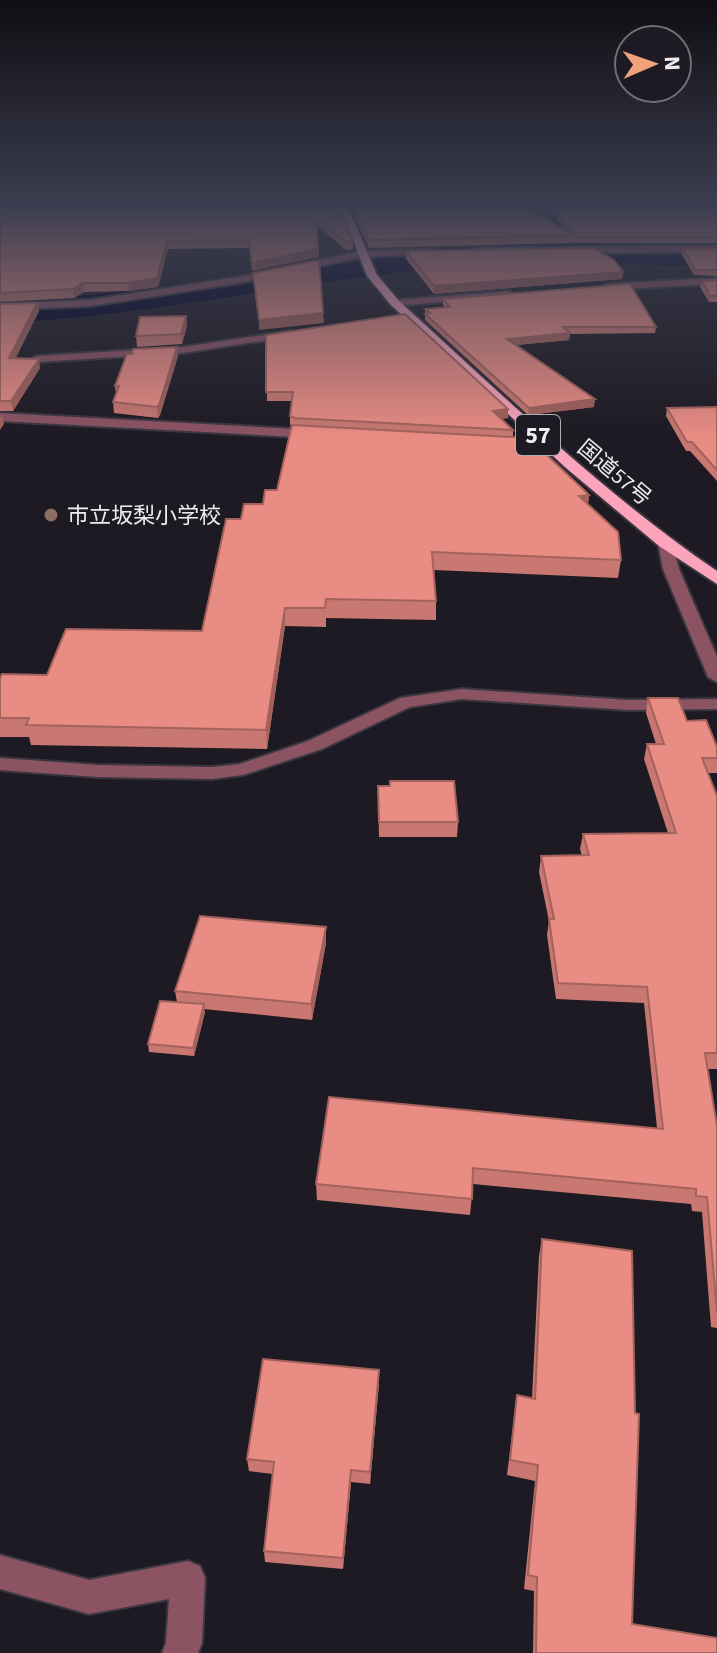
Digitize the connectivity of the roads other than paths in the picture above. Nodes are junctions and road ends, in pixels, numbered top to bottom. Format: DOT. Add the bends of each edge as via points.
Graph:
graph roads {
  1 [pos="212,284"];
  2 [pos="377,284"];
  3 [pos="641,284"];
  4 [pos="591,289"];
  5 [pos="528,293"];
  6 [pos="0,307"];
  7 [pos="394,311"];
  8 [pos="303,332"];
  9 [pos="37,359"];
  10 [pos="0,417"];
  11 [pos="331,434"];
  12 [pos="529,449"];
  13 [pos="555,449"];
  14 [pos="665,543"];
  15 [pos="717,579"];
  16 [pos="717,677"];
  17 [pos="717,704"];
  18 [pos="0,764"];
  19 [pos="0,1572"];
  20 [pos="180,1653"];
  1 -- 6 [label="street" via="90,303"];
  2 -- 7 [label="highway, 国道57号 / 57"];
  3 -- 4 [label="street"];
  5 -- 7 [label="street"];
  7 -- 13 [label="highway, 国道57号 / 57" via="409,316"];
  8 -- 9 [label="street" via="183,350"];
  10 -- 11 [label="street"];
  12 -- 13 [label="street"];
  13 -- 14 [label="highway, 国道57号 / 57"];
  14 -- 15 [label="highway, 国道57号 / 57"];
  14 -- 16 [label="street"];
  17 -- 18 [label="street" via="628,705 462,694 406,702 315,745 243,769 98,771"];
  19 -- 20 [label="street" via="89,1597 188,1578"];
}
